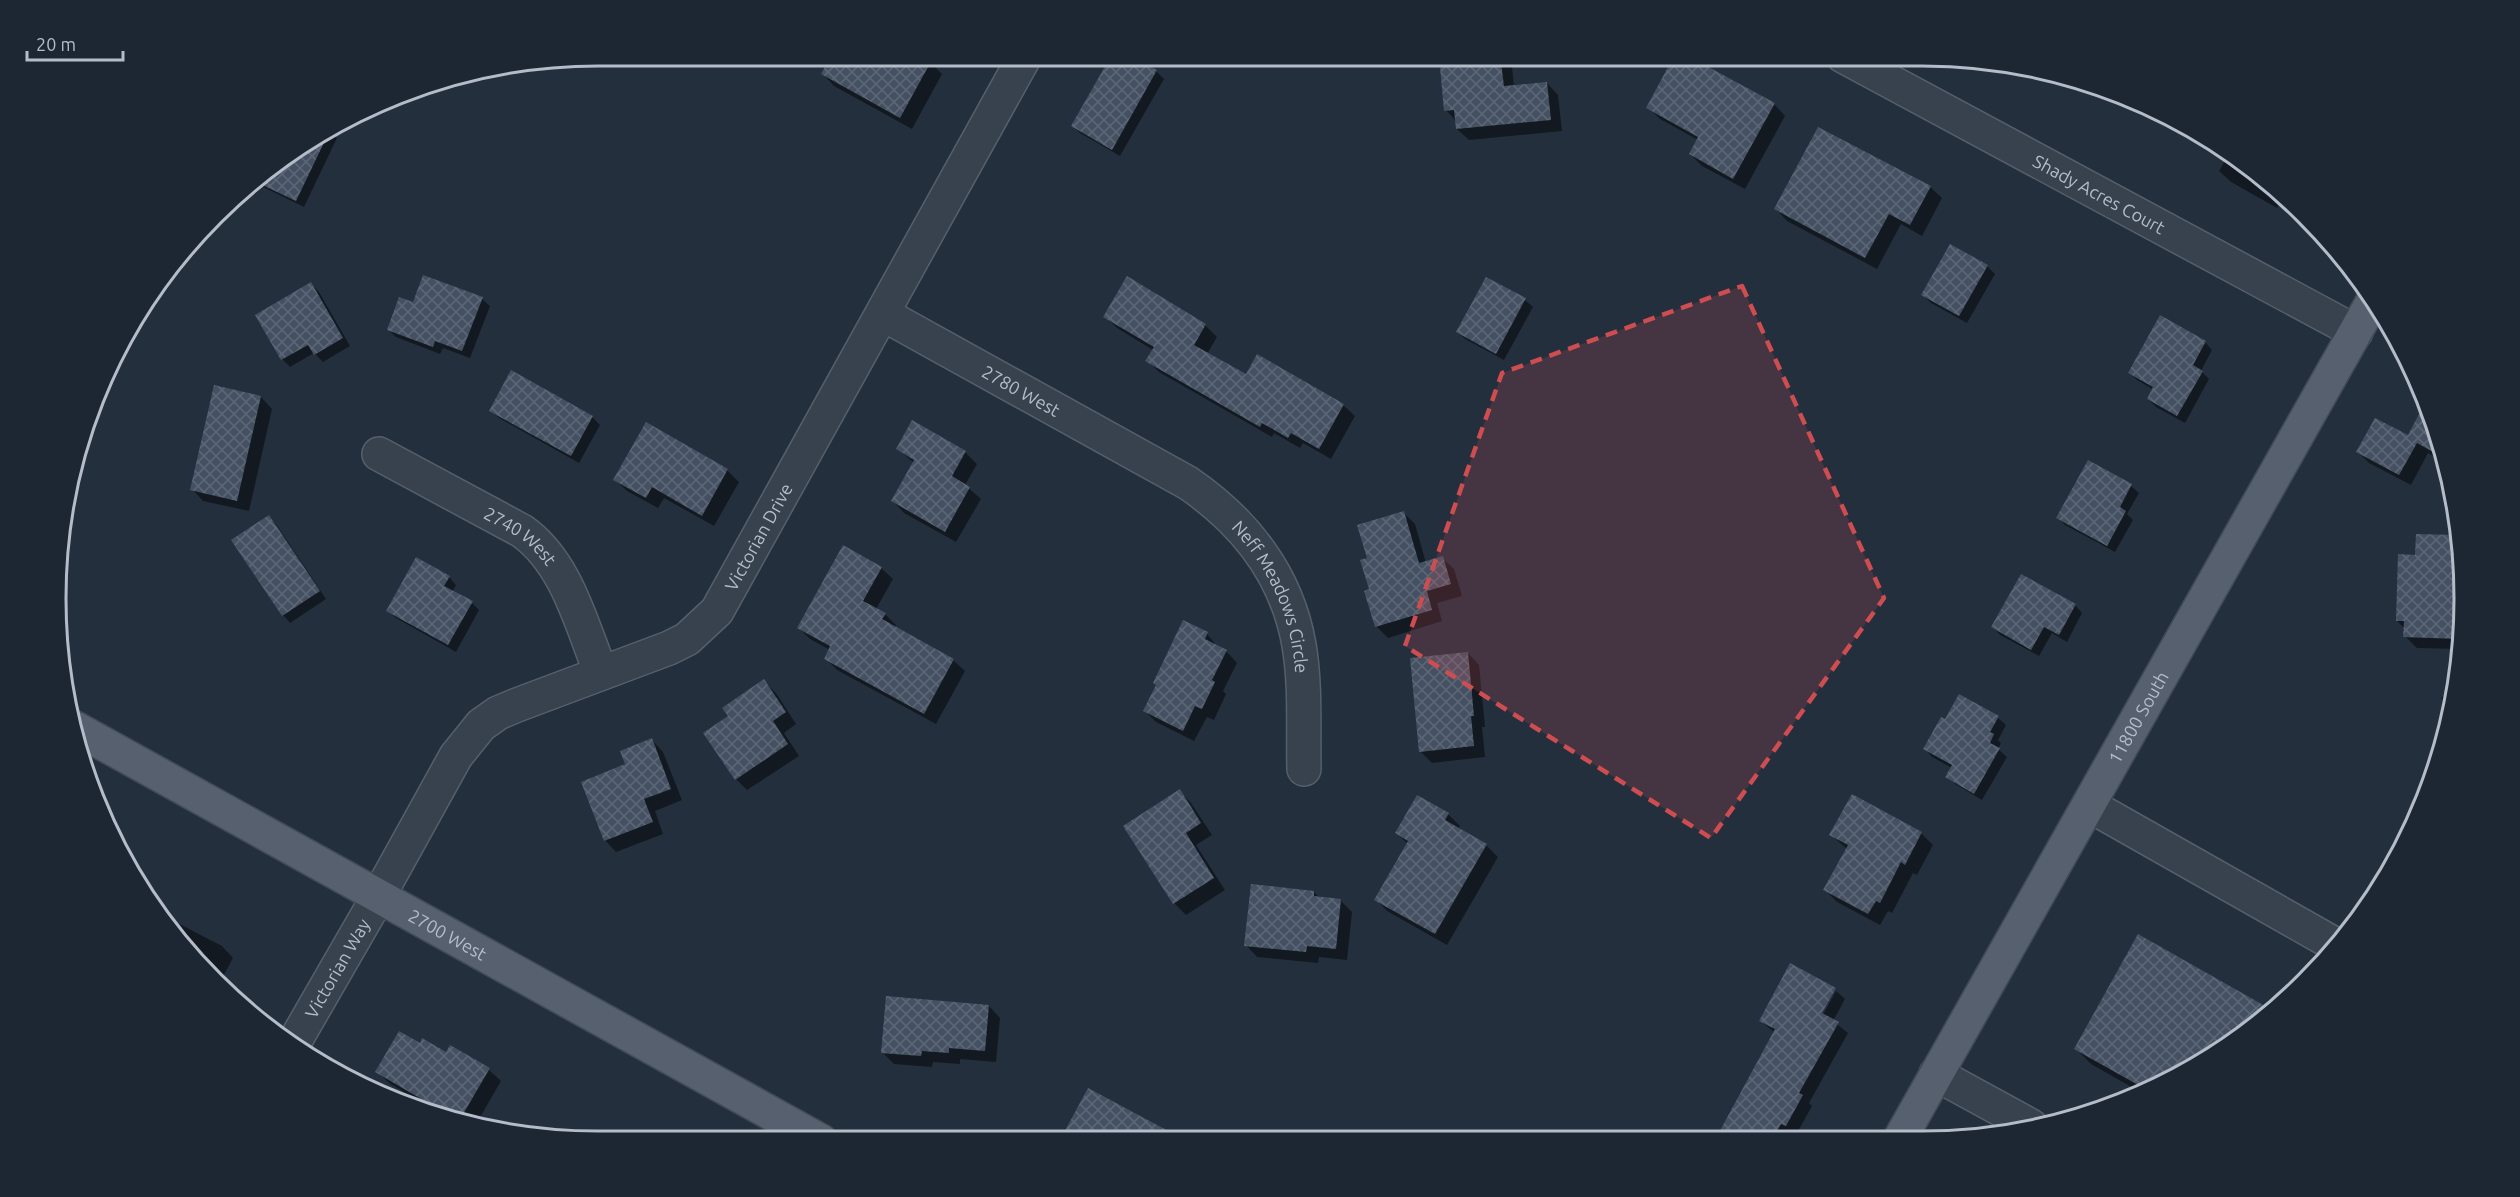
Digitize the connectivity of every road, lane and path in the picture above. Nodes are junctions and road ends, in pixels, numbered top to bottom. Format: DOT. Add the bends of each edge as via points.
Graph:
graph roads {
  1 [pos="1019,66"];
  2 [pos="1862,66"];
  3 [pos="2368,310"];
  4 [pos="883,314"];
  5 [pos="2356,332"];
  6 [pos="379,454"];
  7 [pos="1159,466"];
  8 [pos="601,673"];
  9 [pos="83,733"];
  10 [pos="1304,769"];
  11 [pos="2089,805"];
  12 [pos="378,897"];
  13 [pos="2329,941"];
  14 [pos="297,1037"];
  15 [pos="1936,1074"];
  16 [pos="2023,1121"];
  17 [pos="803,1131"];
  18 [pos="1904,1131"];
  1 -- 4 [label="street, Victorian Drive"];
  2 -- 5 [label="street, Shady Acres Court"];
  3 -- 5 [label="main road, 11800 South"];
  4 -- 7 [label="street, 2780 West"];
  4 -- 8 [label="street, Victorian Drive" via="717,611 687,639"];
  5 -- 11 [label="main road, 11800 South"];
  6 -- 8 [label="street, 2740 West" via="537,541 560,571"];
  7 -- 10 [label="street, Neff Meadows Circle" via="1216,502 1261,551 1278,580 1299,644"];
  8 -- 12 [label="street, Victorian Drive" via="498,713 481,725 456,756"];
  9 -- 12 [label="main road, 2700 West"];
  11 -- 13 [label="street"];
  11 -- 15 [label="main road, 11800 South"];
  12 -- 14 [label="street, Victorian Way"];
  12 -- 17 [label="main road, 2700 West"];
  15 -- 16 [label="street"];
  15 -- 18 [label="main road, 11800 South"];
}
